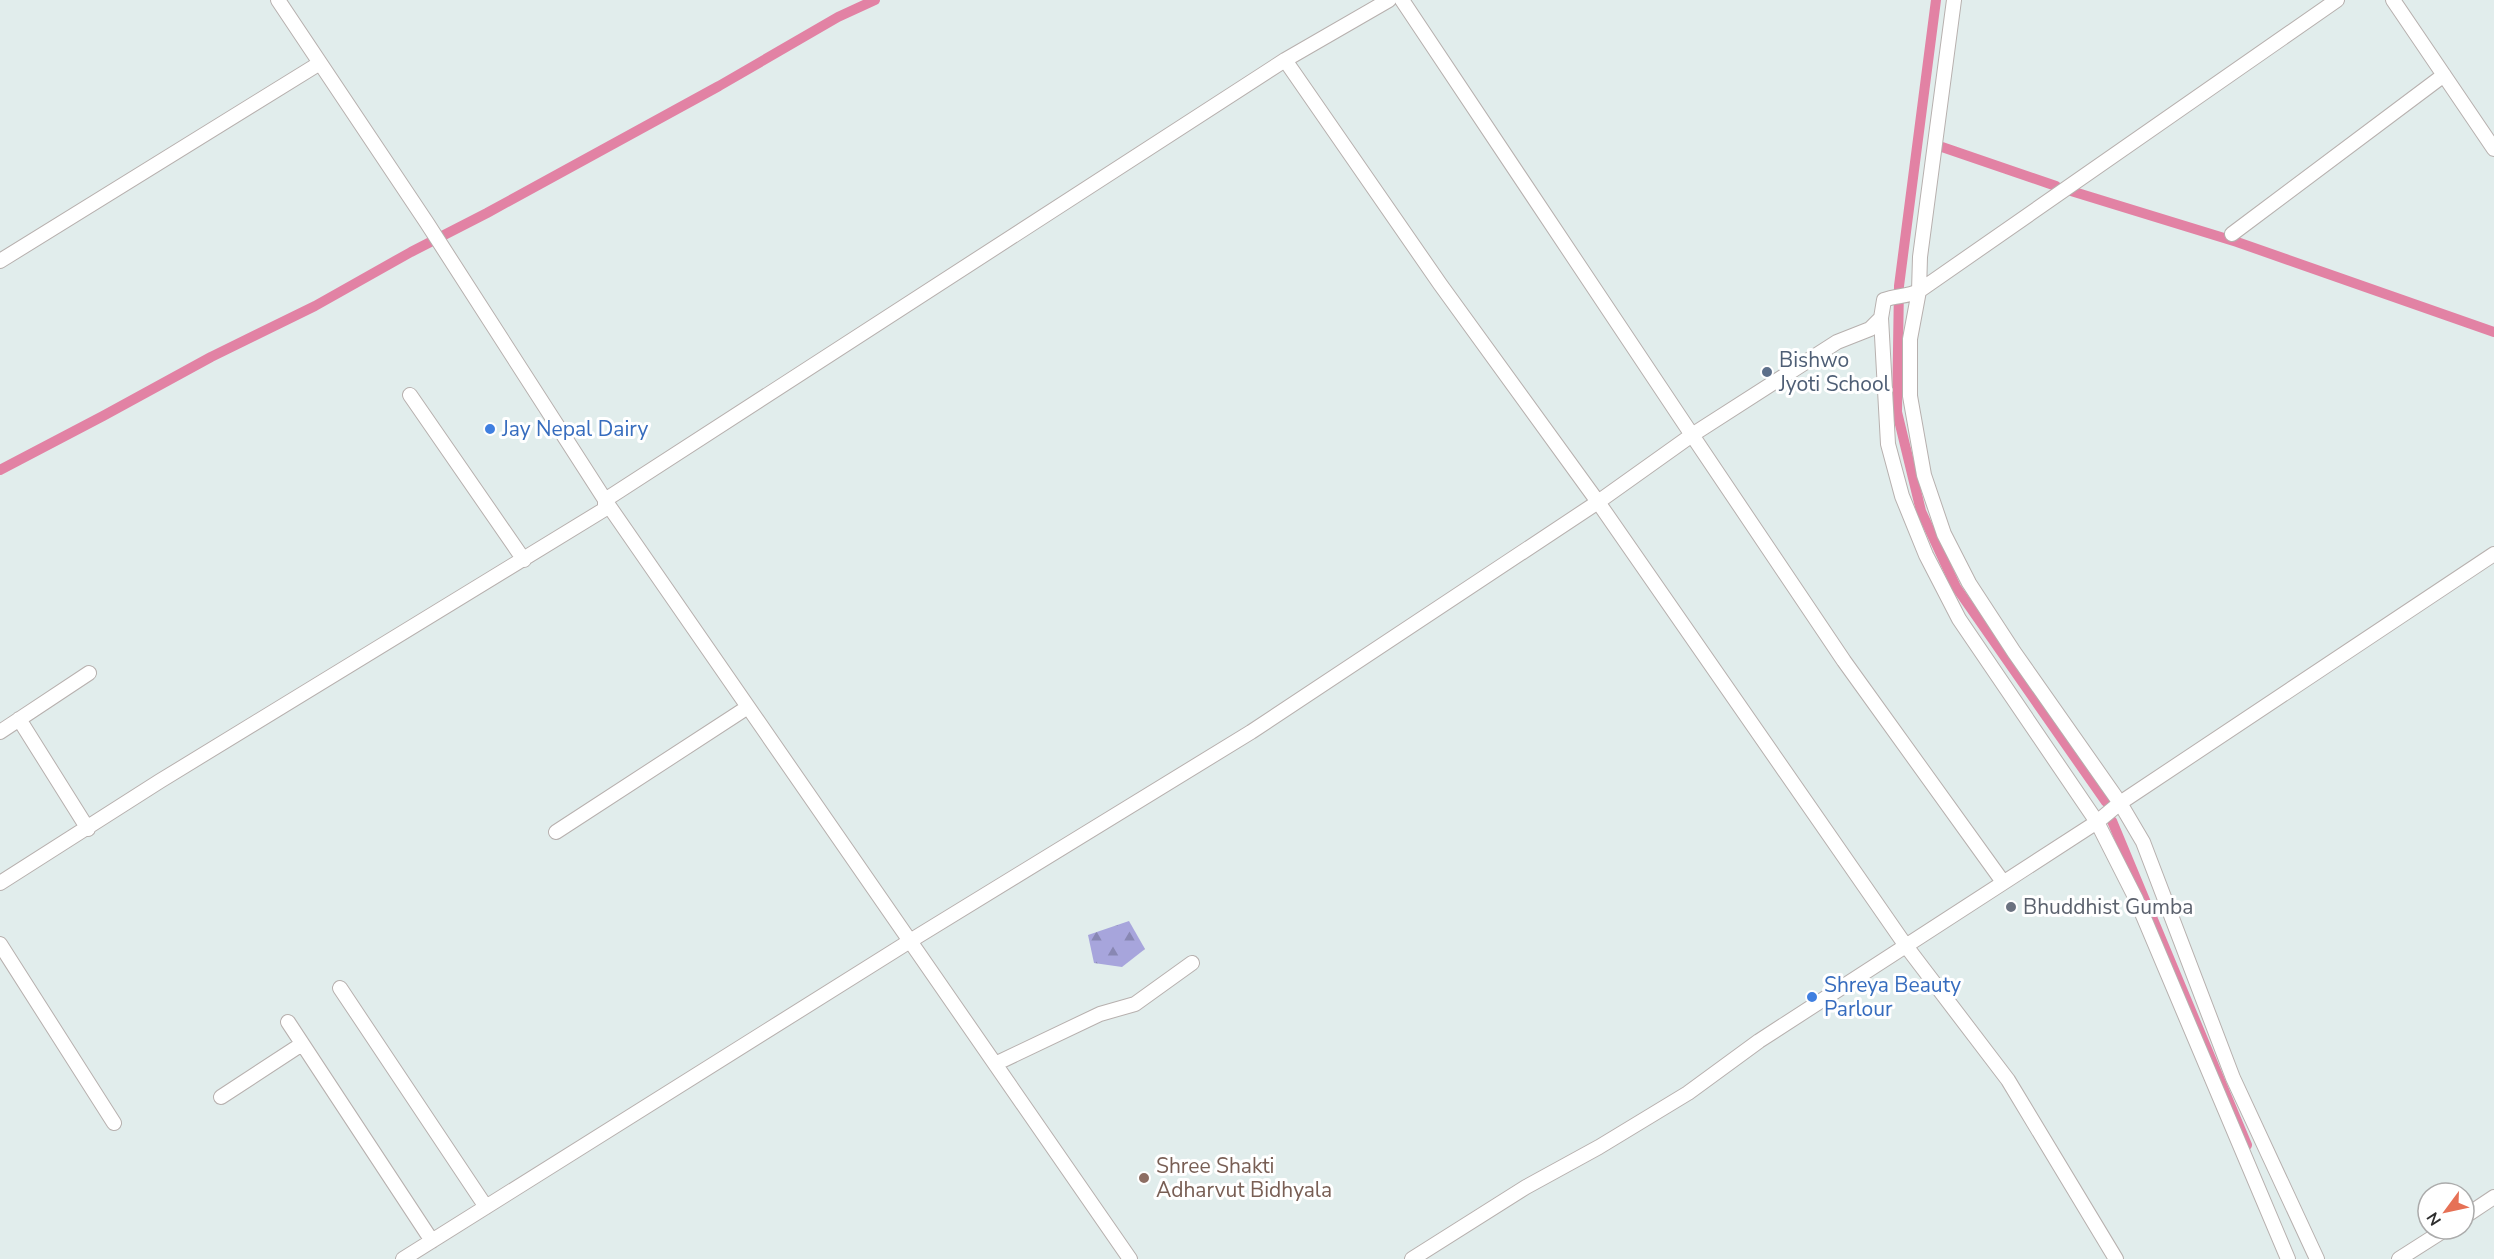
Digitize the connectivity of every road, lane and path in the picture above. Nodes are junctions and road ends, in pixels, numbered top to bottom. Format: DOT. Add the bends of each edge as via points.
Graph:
graph roads {
  1 [pos="278,0"];
  2 [pos="1389,0"];
  3 [pos="1402,0"];
  4 [pos="1954,0"];
  5 [pos="2337,0"];
  6 [pos="2393,0"];
  7 [pos="1285,60"];
  8 [pos="320,63"];
  9 [pos="2444,75"];
  10 [pos="2494,148"];
  11 [pos="2232,234"];
  12 [pos="0,261"];
  13 [pos="1913,294"];
  14 [pos="1881,318"];
  15 [pos="410,395"];
  16 [pos="1692,435"];
  17 [pos="606,500"];
  18 [pos="1598,502"];
  19 [pos="2494,554"];
  20 [pos="524,560"];
  21 [pos="89,674"];
  22 [pos="748,707"];
  23 [pos="19,719"];
  24 [pos="0,732"];
  25 [pos="2120,803"];
  26 [pos="2097,822"];
  27 [pos="88,829"];
  28 [pos="556,832"];
  29 [pos="2003,882"];
  30 [pos="0,883"];
  31 [pos="910,941"];
  32 [pos="0,944"];
  33 [pos="1906,946"];
  34 [pos="1192,963"];
  35 [pos="340,988"];
  36 [pos="288,1022"];
  37 [pos="302,1044"];
  38 [pos="995,1064"];
  39 [pos="221,1097"];
  40 [pos="114,1123"];
  41 [pos="2494,1197"];
  42 [pos="486,1207"];
  43 [pos="2476,1209"];
  44 [pos="432,1240"];
  45 [pos="2427,1241"];
  46 [pos="403,1259"];
  47 [pos="1130,1259"];
  48 [pos="1412,1259"];
  49 [pos="2116,1259"];
  50 [pos="2288,1259"];
  51 [pos="2317,1259"];
  52 [pos="2399,1259"];
  1 -- 8 [label="street"];
  2 -- 7 [label="street"];
  3 -- 16 [label="street"];
  4 -- 13 [label="street"];
  5 -- 13 [label="street"];
  6 -- 9 [label="street"];
  7 -- 17 [label="street"];
  7 -- 18 [label="street"];
  8 -- 12 [label="street"];
  8 -- 17 [label="street"];
  9 -- 10 [label="street"];
  9 -- 11 [label="street"];
  13 -- 14 [label="street" via="1884,300"];
  13 -- 25 [label="street" via="1910,396 1924,475 1944,534 1969,583 2007,642"];
  14 -- 16 [label="street"];
  14 -- 26 [label="street" via="1888,444 1902,496 1926,555 1959,619"];
  15 -- 20 [label="street"];
  16 -- 18 [label="street"];
  16 -- 29 [label="street" via="1844,661"];
  17 -- 20 [label="street" via="605,509"];
  17 -- 22 [label="street"];
  18 -- 31 [label="street" via="1251,732"];
  18 -- 33 [label="street"];
  19 -- 25 [label="street"];
  20 -- 27 [label="street"];
  21 -- 23 [label="street"];
  22 -- 28 [label="street"];
  22 -- 31 [label="street"];
  23 -- 24 [label="street"];
  23 -- 27 [label="street"];
  25 -- 26 [label="street"];
  25 -- 51 [label="street" via="2143,842 2233,1078"];
  26 -- 29 [label="street"];
  26 -- 50 [label="street" via="2136,899"];
  27 -- 30 [label="street"];
  29 -- 33 [label="street"];
  31 -- 38 [label="street"];
  31 -- 42 [label="street"];
  32 -- 40 [label="street"];
  33 -- 48 [label="street" via="1759,1041 1688,1093"];
  33 -- 49 [label="street" via="2008,1080"];
  34 -- 38 [label="street" via="1136,1004 1100,1014"];
  35 -- 42 [label="street"];
  36 -- 37 [label="street"];
  37 -- 39 [label="street"];
  37 -- 44 [label="street"];
  38 -- 47 [label="street"];
  41 -- 43 [label="street"];
  42 -- 44 [label="street"];
  44 -- 46 [label="street"];
  45 -- 52 [label="street"];
}
